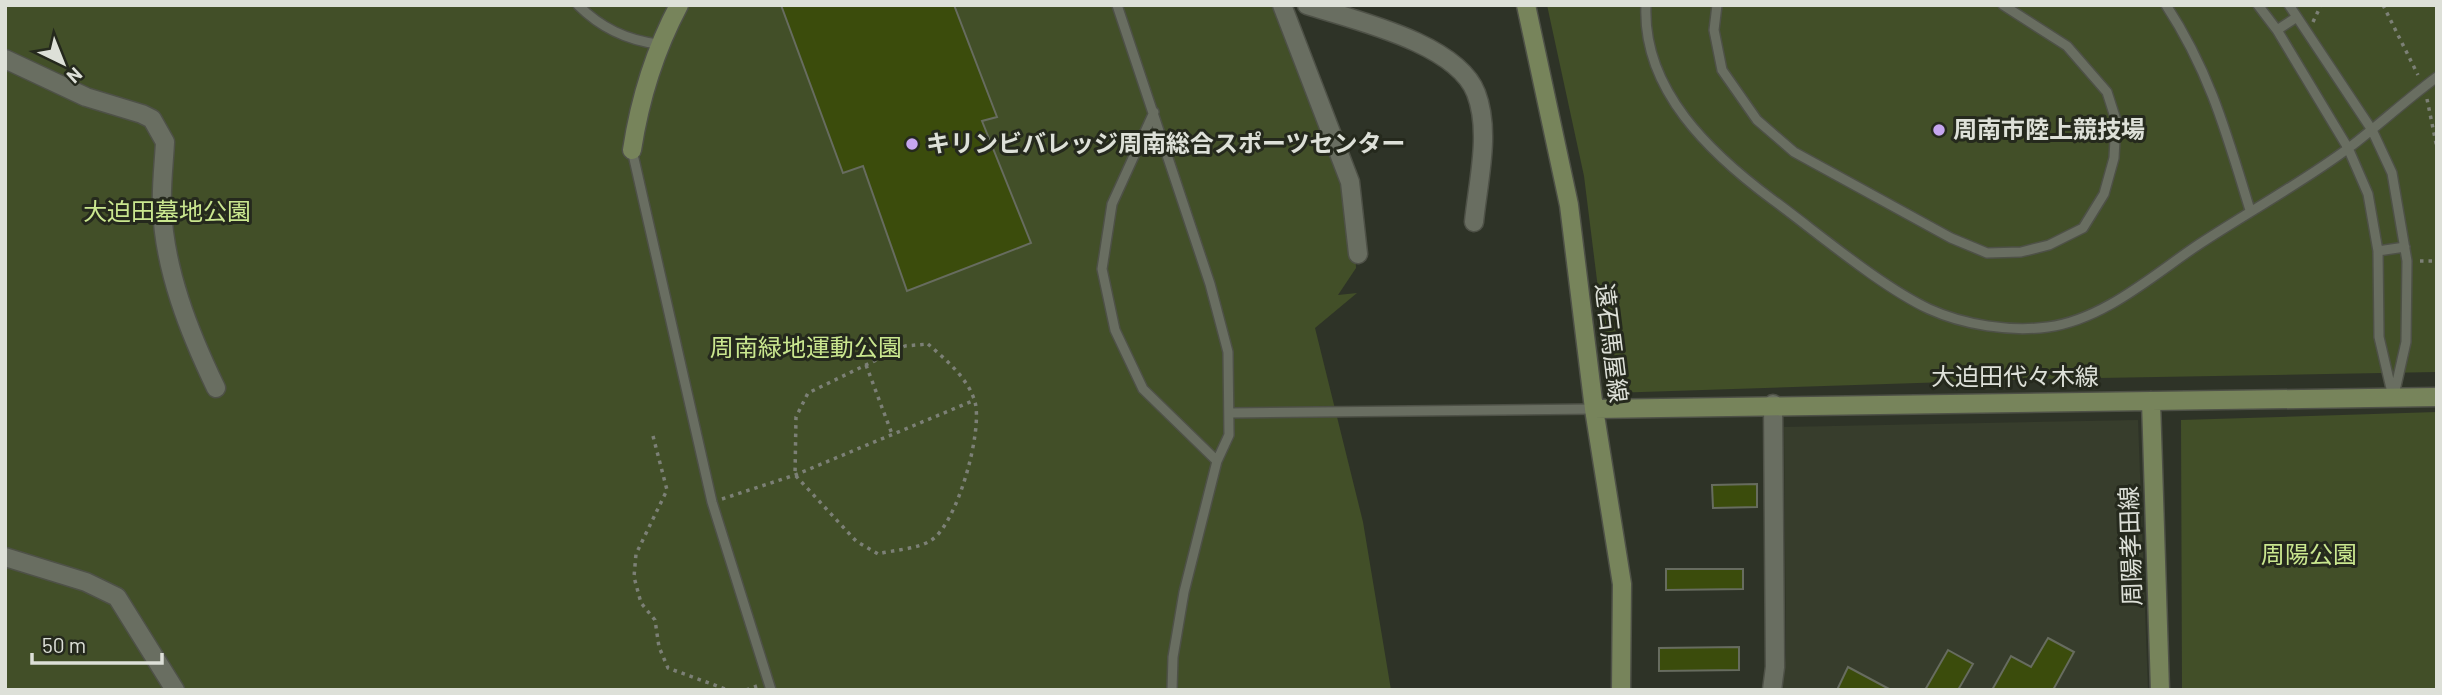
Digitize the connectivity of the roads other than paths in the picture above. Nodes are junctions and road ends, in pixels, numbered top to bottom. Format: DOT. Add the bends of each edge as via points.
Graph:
graph roads {
  1 [pos="578,5"];
  2 [pos="680,5"];
  3 [pos="1117,5"];
  4 [pos="1282,5"];
  5 [pos="1307,5"];
  6 [pos="1526,5"];
  7 [pos="1646,5"];
  8 [pos="1717,5"];
  9 [pos="2003,5"];
  10 [pos="2166,5"];
  11 [pos="2258,5"];
  12 [pos="2289,5"];
  13 [pos="2297,17"];
  14 [pos="2277,30"];
  15 [pos="658,44"];
  16 [pos="5,59"];
  17 [pos="2437,77"];
  18 [pos="1154,112"];
  19 [pos="2372,130"];
  20 [pos="2348,148"];
  21 [pos="632,150"];
  22 [pos="2250,210"];
  23 [pos="1474,222"];
  24 [pos="2405,247"];
  25 [pos="2378,251"];
  26 [pos="1358,254"];
  27 [pos="216,388"];
  28 [pos="2393,397"];
  29 [pos="2437,397"];
  30 [pos="2151,401"];
  31 [pos="1773,404"];
  32 [pos="1594,409"];
  33 [pos="1229,413"];
  34 [pos="1217,461"];
  35 [pos="5,557"];
  36 [pos="175,690"];
  37 [pos="771,690"];
  38 [pos="1172,690"];
  39 [pos="1621,690"];
  40 [pos="1772,690"];
  41 [pos="2160,690"];
  1 -- 15 [label="lane" via="594,21 631,40"];
  2 -- 15 [label="street"];
  3 -- 18 [label="lane"];
  4 -- 26 [label="street" via="1350,182"];
  5 -- 23 [label="street" via="1415,40 1452,63 1476,91 1483,138"];
  6 -- 32 [label="street, 遠石馬屋線" via="1569,205"];
  7 -- 22 [label="lane" via="1652,54 1670,99 1706,144 1748,181 1929,309 2008,328 2049,327 2098,310"];
  8 -- 9 [label="lane" via="1714,30 1722,70 1757,120 1794,152 1987,253 2049,245 2083,228 2104,194 2114,158 2116,120 2107,92 2067,46"];
  10 -- 22 [label="lane" via="2188,37 2215,96"];
  11 -- 14 [label="lane"];
  12 -- 13 [label="lane"];
  13 -- 14 [label="lane"];
  13 -- 19 [label="lane"];
  14 -- 20 [label="lane"];
  15 -- 21 [label="street" via="638,108"];
  16 -- 27 [label="street" via="86,97 142,114 162,132 162,207 168,256 199,353"];
  17 -- 19 [label="lane"];
  18 -- 33 [label="lane" via="1228,352"];
  18 -- 34 [label="lane" via="1112,204 1102,269 1115,330 1143,389"];
  19 -- 20 [label="lane"];
  19 -- 24 [label="lane" via="2392,173"];
  20 -- 22 [label="lane"];
  20 -- 25 [label="lane" via="2368,194"];
  21 -- 37 [label="lane" via="712,502"];
  24 -- 25 [label="lane"];
  24 -- 28 [label="lane" via="2406,342"];
  25 -- 28 [label="lane" via="2379,337"];
  28 -- 29 [label="street, 大迫田代々木線"];
  28 -- 30 [label="street, 大迫田代々木線"];
  30 -- 31 [label="street, 大迫田代々木線"];
  30 -- 41 [label="street, 周陽孝田線"];
  31 -- 32 [label="street, 大迫田代々木線"];
  31 -- 40 [label="street" via="1776,667"];
  32 -- 33 [label="lane"];
  32 -- 39 [label="street, 遠石馬屋線" via="1622,584"];
  33 -- 34 [label="lane" via="1229,435"];
  34 -- 38 [label="lane" via="1184,592"];
  35 -- 36 [label="street" via="86,582 117,597"];
}
